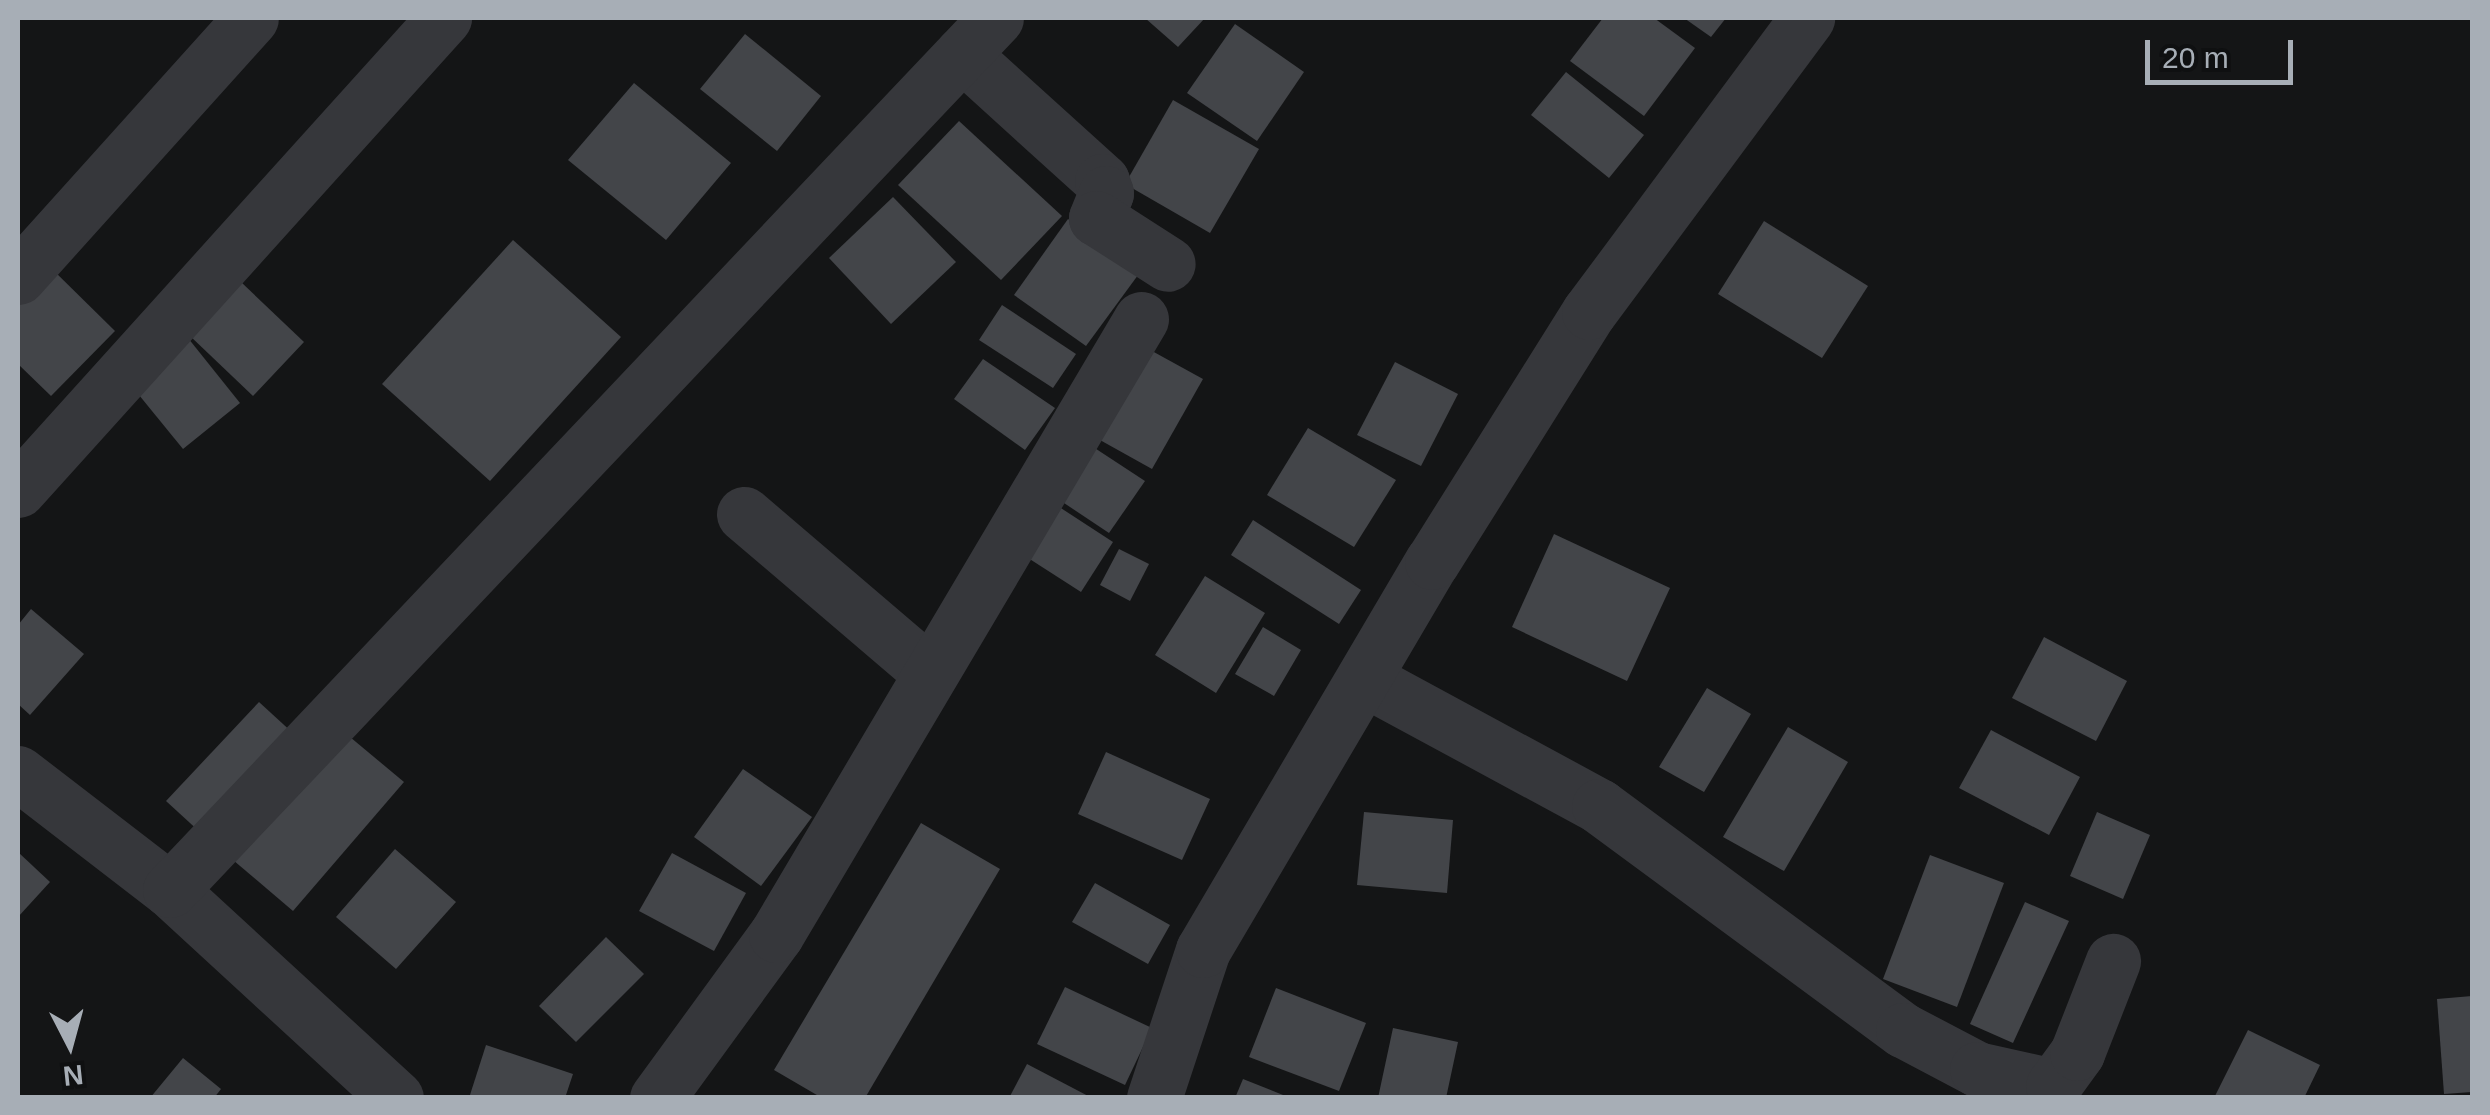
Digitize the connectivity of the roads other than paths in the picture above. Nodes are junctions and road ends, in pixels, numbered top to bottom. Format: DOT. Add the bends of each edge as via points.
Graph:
graph roads {
  1 [pos="251,18"];
  2 [pos="444,18"];
  3 [pos="1807,18"];
  4 [pos="979,36"];
  5 [pos="1168,264"];
  6 [pos="18,277"];
  7 [pos="1141,320"];
  8 [pos="18,490"];
  9 [pos="744,514"];
  10 [pos="930,673"];
  11 [pos="1368,681"];
  12 [pos="18,773"];
  13 [pos="170,890"];
  14 [pos="2113,961"];
  15 [pos="396,1098"];
  16 [pos="657,1098"];
  17 [pos="1154,1098"];
  1 -- 6 [label="street"];
  2 -- 8 [label="street"];
  3 -- 11 [label="street" via="1590,312 1432,562"];
  4 -- 5 [label="street" via="1102,182 1106,193 1096,218"];
  4 -- 13 [label="street"];
  7 -- 10 [label="street"];
  9 -- 10 [label="street"];
  10 -- 16 [label="street" via="776,935"];
  11 -- 14 [label="street" via="1600,806 1903,1030 1977,1069 2053,1086 2077,1053"];
  11 -- 17 [label="street" via="1203,950"];
  12 -- 13 [label="street"];
  13 -- 15 [label="street"];
}
